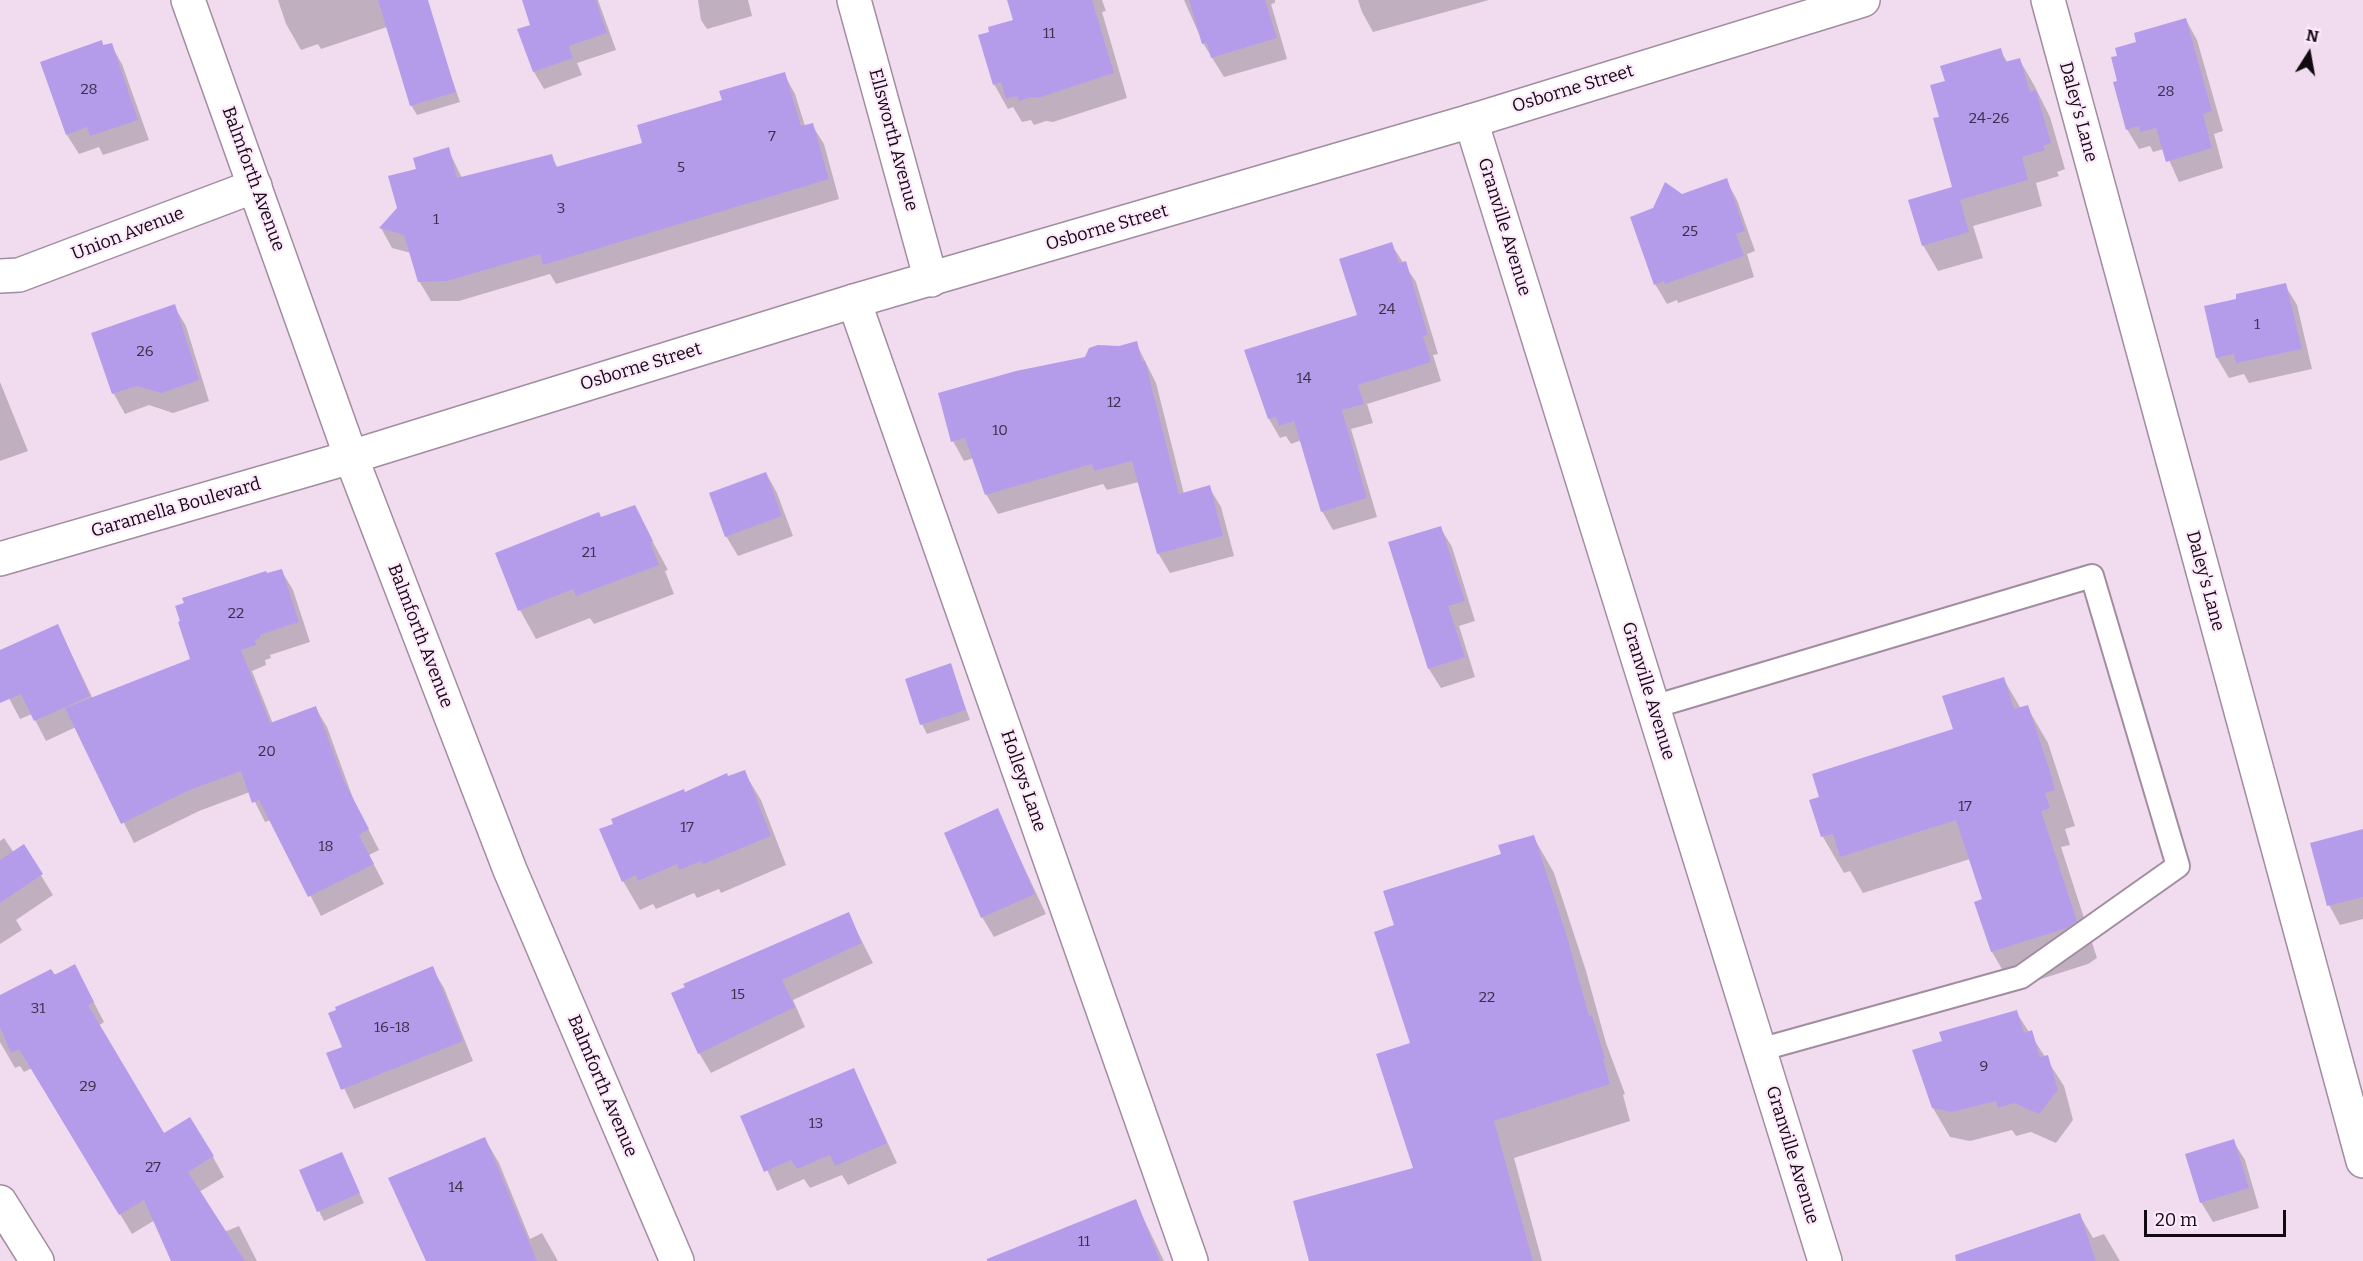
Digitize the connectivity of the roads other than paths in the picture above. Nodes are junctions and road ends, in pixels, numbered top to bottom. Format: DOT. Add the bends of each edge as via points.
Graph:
graph roads {
  1 [pos="188,0"];
  2 [pos="854,0"];
  3 [pos="1863,0"];
  4 [pos="2048,0"];
  5 [pos="1818,6"];
  6 [pos="1471,121"];
  7 [pos="255,186"];
  8 [pos="0,276"];
  9 [pos="931,280"];
  10 [pos="854,301"];
  11 [pos="351,457"];
  12 [pos="0,559"];
  13 [pos="1653,707"];
  14 [pos="1759,1050"];
  15 [pos="2363,1161"];
  16 [pos="0,1202"];
  17 [pos="37,1261"];
  18 [pos="677,1261"];
  19 [pos="1191,1261"];
  20 [pos="1825,1261"];
  1 -- 7 [label="street, Balmforth Avenue"];
  2 -- 9 [label="street, Ellsworth Avenue"];
  3 -- 5 [label="street, Osborne Street"];
  4 -- 15 [label="street, Daley's Lane"];
  5 -- 6 [label="street, Osborne Street"];
  6 -- 9 [label="street, Osborne Street"];
  6 -- 13 [label="street, Granville Avenue"];
  7 -- 8 [label="street, Union Avenue" via="19,275"];
  7 -- 11 [label="street, Balmforth Avenue"];
  9 -- 10 [label="street, Osborne Street"];
  10 -- 11 [label="street, Osborne Street"];
  10 -- 19 [label="street, Holleys Lane"];
  11 -- 12 [label="street, Garamella Boulevard"];
  11 -- 18 [label="street, Balmforth Avenue" via="510,870"];
  13 -- 14 [label="street, Granville Avenue"];
  13 -- 14 [label="lane" via="2092,576 2178,866 2021,977"];
  14 -- 20 [label="street, Granville Avenue"];
  16 -- 17 [label="street"];
}
